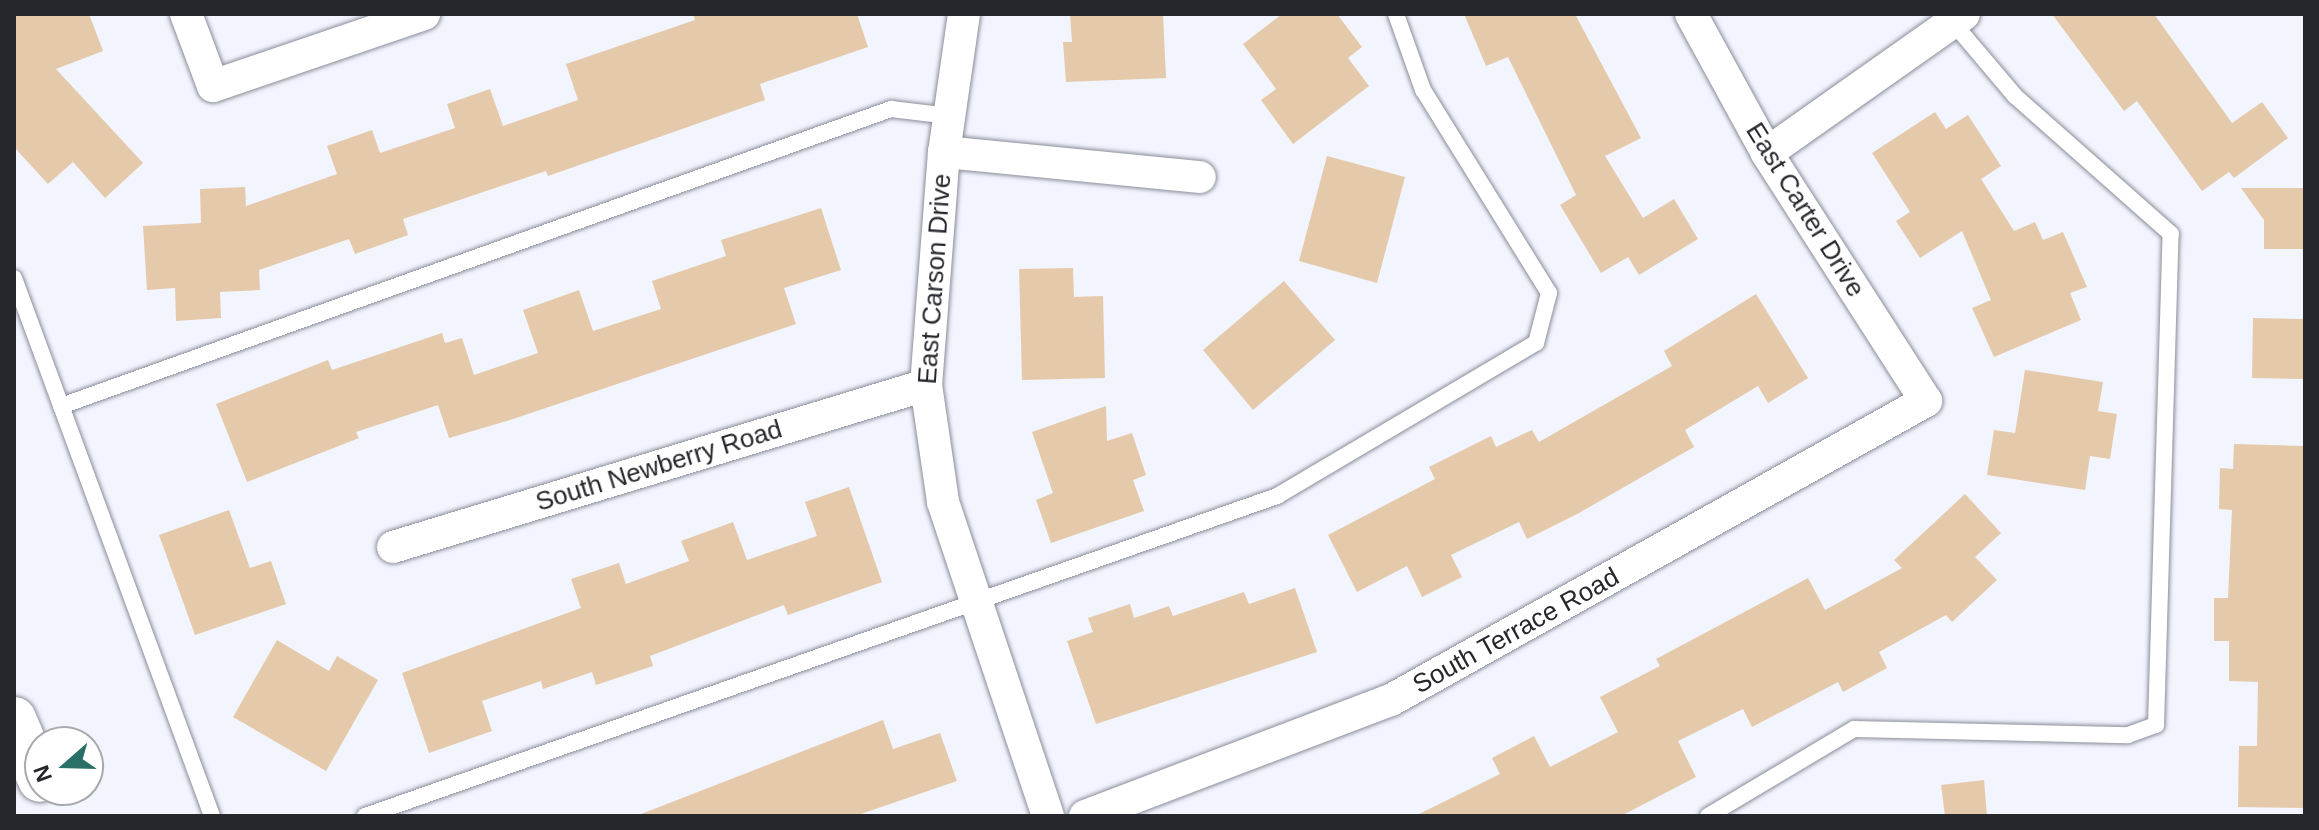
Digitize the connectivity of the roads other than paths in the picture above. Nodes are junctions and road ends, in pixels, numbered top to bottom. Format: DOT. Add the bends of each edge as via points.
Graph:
graph roads {
  1 [pos="186,14"];
  2 [pos="424,14"];
  3 [pos="964,14"];
  4 [pos="1396,14"];
  5 [pos="1691,14"];
  6 [pos="1954,17"];
  7 [pos="950,116"];
  8 [pos="944,152"];
  9 [pos="1767,153"];
  10 [pos="1200,177"];
  11 [pos="14,278"];
  12 [pos="926,385"];
  13 [pos="1926,401"];
  14 [pos="61,406"];
  15 [pos="393,547"];
  16 [pos="973,601"];
  17 [pos="14,719"];
  18 [pos="24,742"];
  19 [pos="212,816"];
  20 [pos="365,816"];
  21 [pos="1048,816"];
  22 [pos="1085,816"];
  23 [pos="1708,816"];
  1 -- 2 [label="street" via="213,86"];
  3 -- 7 [label="street, East Carson Drive"];
  4 -- 16 [label="lane" via="1423,90 1549,293 1536,343 1277,496"];
  5 -- 9 [label="street, East Carter Drive"];
  6 -- 9 [label="street"];
  6 -- 23 [label="lane" via="2015,96 2171,234 2156,725 2128,735 1854,729"];
  7 -- 8 [label="street, East Carson Drive"];
  7 -- 14 [label="lane" via="891,109"];
  8 -- 10 [label="street"];
  8 -- 12 [label="street, East Carson Drive"];
  9 -- 13 [label="street, East Carter Drive"];
  11 -- 14 [label="lane"];
  12 -- 15 [label="street, South Newberry Road"];
  12 -- 16 [label="street, East Carson Drive" via="943,502"];
  13 -- 22 [label="street, South Terrace Road" via="1391,700"];
  14 -- 19 [label="lane"];
  16 -- 20 [label="lane"];
  16 -- 21 [label="street, East Carson Drive"];
  17 -- 18 [label="highway"];
}
